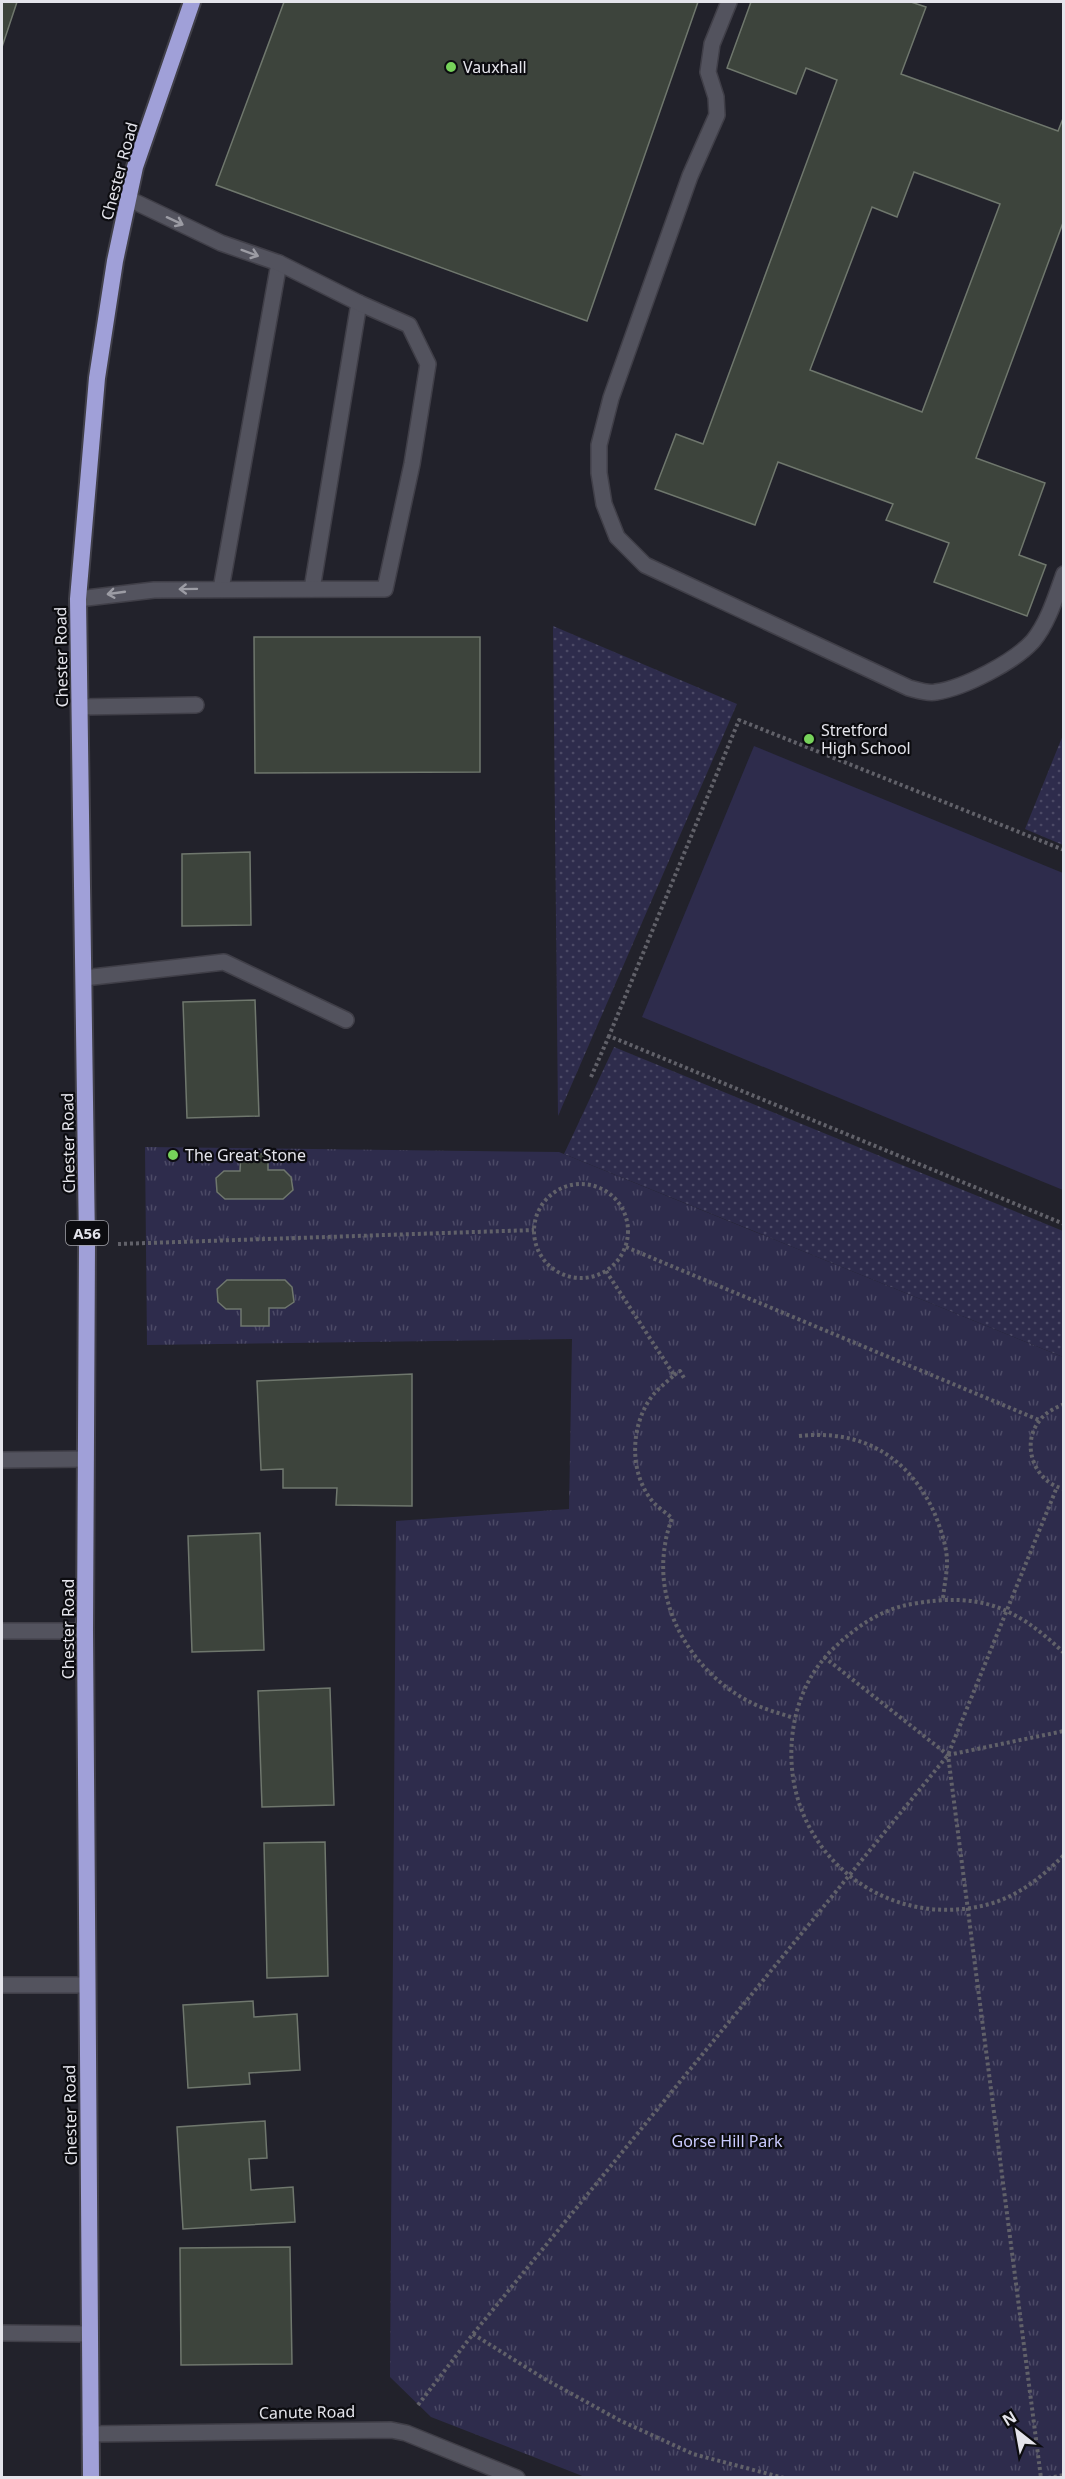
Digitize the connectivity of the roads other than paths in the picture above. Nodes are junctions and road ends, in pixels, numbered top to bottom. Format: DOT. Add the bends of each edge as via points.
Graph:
graph roads {
  1 [pos="192,2"];
  2 [pos="729,2"];
  3 [pos="129,199"];
  4 [pos="279,263"];
  5 [pos="359,303"];
  6 [pos="1064,574"];
  7 [pos="221,589"];
  8 [pos="312,589"];
  9 [pos="78,599"];
  10 [pos="196,705"];
  11 [pos="80,707"];
  12 [pos="84,978"];
  13 [pos="346,1020"];
  14 [pos="86,1459"];
  15 [pos="2,1460"];
  16 [pos="2,1631"];
  17 [pos="85,1631"];
  18 [pos="2,1984"];
  19 [pos="87,1985"];
  20 [pos="2,2333"];
  21 [pos="90,2334"];
  22 [pos="90,2434"];
  23 [pos="91,2478"];
  24 [pos="517,2478"];
  1 -- 3 [label="highway, Chester Road / A56" via="135,167"];
  2 -- 6 [label="street" via="712,44 708,72 717,115 666,243 611,398 599,445 604,504 617,537 645,565 909,688 935,693 1004,664 1033,641 1052,608"];
  3 -- 4 [label="street, one-way" via="221,243"];
  3 -- 9 [label="highway, Chester Road / A56" via="97,378"];
  4 -- 5 [label="street"];
  4 -- 7 [label="street"];
  5 -- 8 [label="street"];
  5 -- 8 [label="street" via="409,325 428,364 412,464 385,589"];
  7 -- 8 [label="street"];
  7 -- 9 [label="street, one-way" via="154,590"];
  9 -- 11 [label="highway, Chester Road / A56"];
  10 -- 11 [label="street"];
  11 -- 12 [label="highway, Chester Road / A56"];
  12 -- 13 [label="street" via="224,962"];
  12 -- 14 [label="highway, Chester Road / A56"];
  14 -- 15 [label="street"];
  14 -- 17 [label="highway, Chester Road / A56"];
  16 -- 17 [label="street"];
  17 -- 19 [label="highway, Chester Road / A56"];
  18 -- 19 [label="street"];
  19 -- 21 [label="highway, Chester Road / A56"];
  20 -- 21 [label="street"];
  21 -- 22 [label="highway, Chester Road / A56"];
  22 -- 23 [label="highway, Chester Road / A56"];
  22 -- 24 [label="street, Canute Road" via="373,2429 406,2433"];
}
